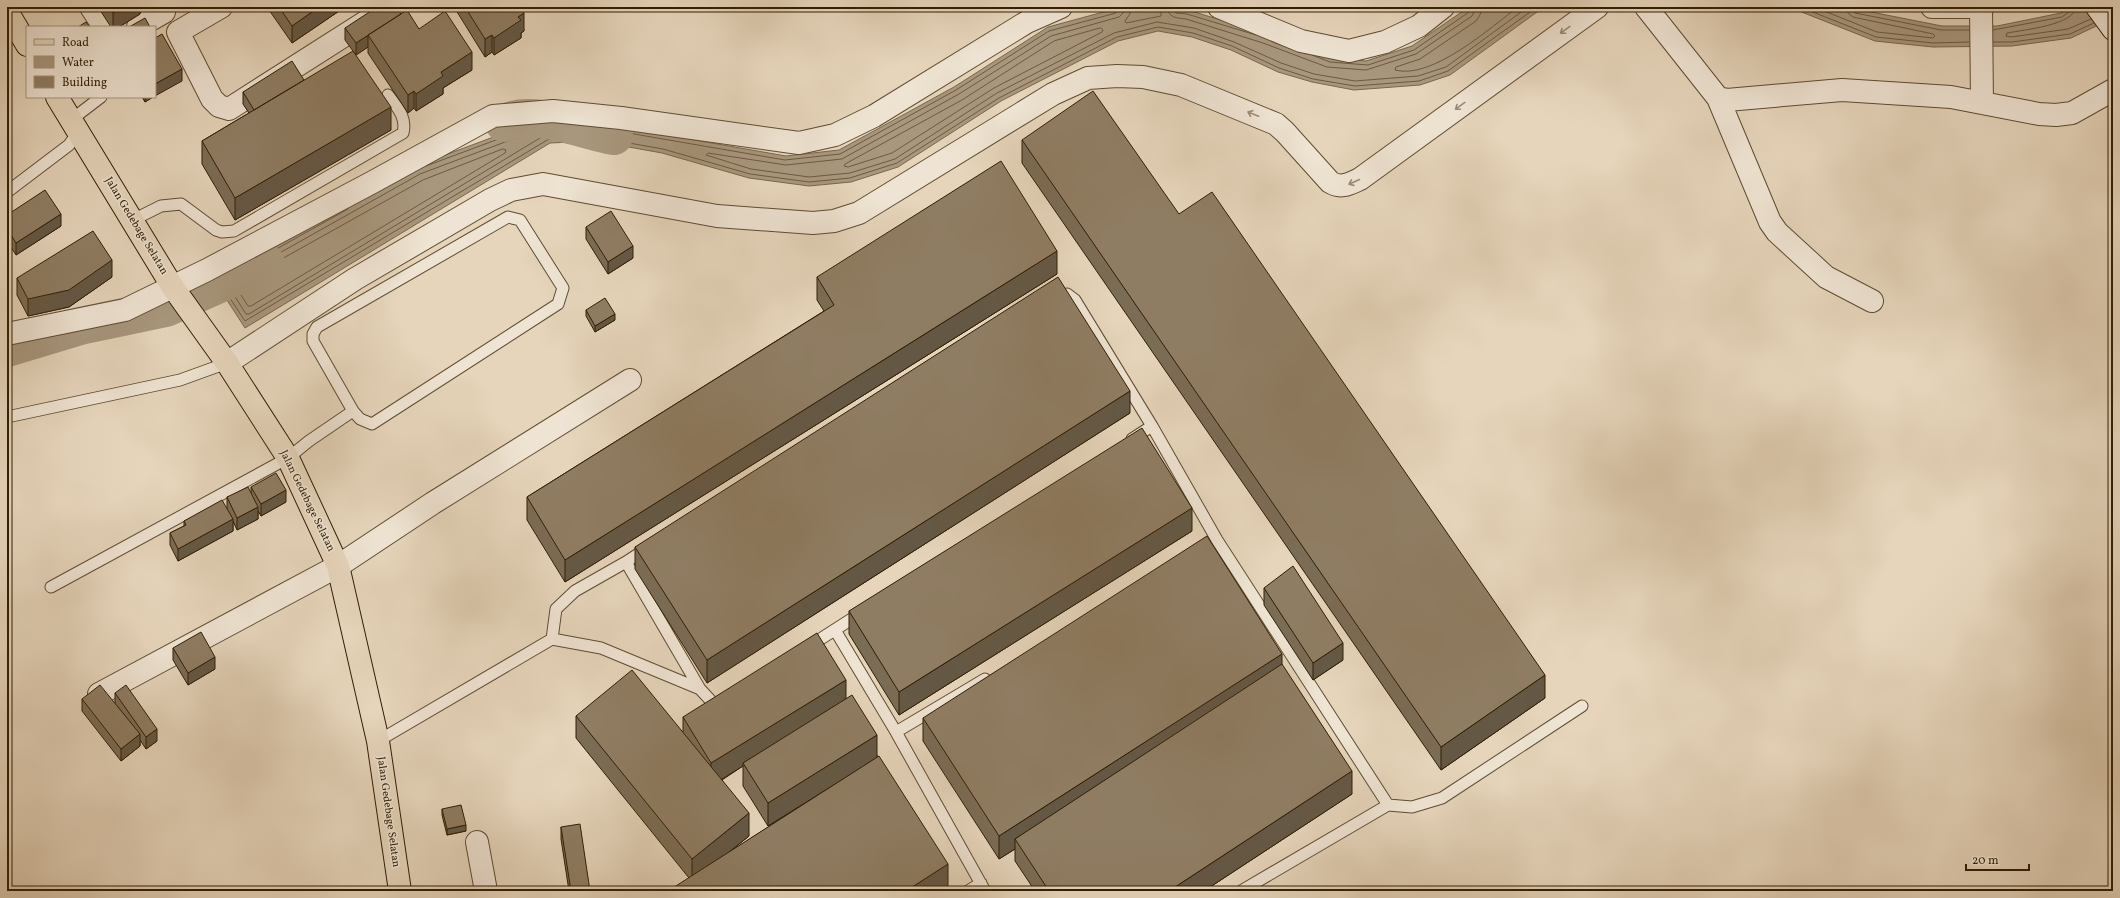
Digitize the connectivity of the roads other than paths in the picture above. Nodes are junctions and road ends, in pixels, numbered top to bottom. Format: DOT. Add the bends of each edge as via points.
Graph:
graph roads {
  1 [pos="91,7"];
  2 [pos="221,7"];
  3 [pos="389,7"];
  4 [pos="1061,7"];
  5 [pos="1219,7"];
  6 [pos="1443,7"];
  7 [pos="1596,7"];
  8 [pos="1646,7"];
  9 [pos="1932,7"];
  10 [pos="2097,7"];
  11 [pos="163,9"];
  12 [pos="7,11"];
  13 [pos="1981,12"];
  14 [pos="103,26"];
  15 [pos="139,26"];
  16 [pos="2113,29"];
  17 [pos="178,32"];
  18 [pos="26,43"];
  19 [pos="2113,90"];
  20 [pos="388,94"];
  21 [pos="58,98"];
  22 [pos="100,98"];
  23 [pos="1723,99"];
  24 [pos="1982,103"];
  25 [pos="75,126"];
  26 [pos="7,192"];
  27 [pos="133,220"];
  28 [pos="175,289"];
  29 [pos="1050,297"];
  30 [pos="1872,301"];
  31 [pos="7,334"];
  32 [pos="221,355"];
  33 [pos="630,380"];
  34 [pos="353,411"];
  35 [pos="7,417"];
  36 [pos="1152,426"];
  37 [pos="1125,443"];
  38 [pos="288,458"];
  39 [pos="652,545"];
  40 [pos="626,562"];
  41 [pos="338,566"];
  42 [pos="50,587"];
  43 [pos="868,608"];
  44 [pos="835,630"];
  45 [pos="552,639"];
  46 [pos="796,654"];
  47 [pos="992,675"];
  48 [pos="700,689"];
  49 [pos="100,694"];
  50 [pos="732,696"];
  51 [pos="1582,706"];
  52 [pos="896,732"];
  53 [pos="378,741"];
  54 [pos="1388,804"];
  55 [pos="477,842"];
  56 [pos="983,887"];
  57 [pos="400,891"];
  58 [pos="486,891"];
  59 [pos="968,891"];
  60 [pos="1241,891"];
  1 -- 14 [label="street"];
  2 -- 17 [label="street"];
  3 -- 17 [label="street" via="229,109 219,106 212,99"];
  4 -- 28 [label="street" via="1027,22 874,116 835,135 799,143 553,111 493,116"];
  5 -- 6 [label="street" via="1301,41 1349,51 1385,42 1419,26"];
  7 -- 32 [label="street, one-way" via="1360,179 1346,185 1337,186 1330,182 1285,132 1276,124 1260,117 1174,83 1143,77 1088,78 1053,94 859,213 834,221 717,216 543,184 511,190"];
  8 -- 23 [label="street"];
  9 -- 13 [label="street"];
  10 -- 16 [label="street"];
  11 -- 15 [label="street"];
  11 -- 17 [label="street"];
  12 -- 18 [label="main road"];
  13 -- 24 [label="street"];
  19 -- 24 [label="street" via="2072,113 2056,115"];
  20 -- 27 [label="lane" via="403,116 403,133 234,231 216,230 181,204 161,206"];
  21 -- 25 [label="main road, Jalan Gedebage Selatan"];
  22 -- 25 [label="lane"];
  23 -- 24 [label="street" via="1842,90 1951,97"];
  23 -- 30 [label="street" via="1770,222 1777,232 1826,277"];
  25 -- 26 [label="lane" via="69,145"];
  25 -- 27 [label="main road, Jalan Gedebage Selatan"];
  27 -- 28 [label="main road, Jalan Gedebage Selatan"];
  28 -- 31 [label="street" via="126,310"];
  28 -- 32 [label="main road, Jalan Gedebage Selatan"];
  29 -- 36 [label="lane" via="1066,294 1076,300"];
  32 -- 35 [label="lane" via="180,380 73,405"];
  32 -- 38 [label="main road, Jalan Gedebage Selatan"];
  33 -- 41 [label="street"];
  34 -- 34 [label="lane" via="313,341 317,327 508,217 520,220 563,288 558,304 372,424 360,420"];
  34 -- 38 [label="lane"];
  36 -- 37 [label="lane"];
  36 -- 54 [label="lane" via="1214,542"];
  38 -- 41 [label="main road, Jalan Gedebage Selatan"];
  38 -- 42 [label="lane"];
  39 -- 40 [label="lane"];
  40 -- 45 [label="lane" via="575,591 556,609"];
  40 -- 48 [label="lane"];
  41 -- 49 [label="street"];
  41 -- 53 [label="main road, Jalan Gedebage Selatan"];
  43 -- 44 [label="lane"];
  44 -- 46 [label="lane"];
  44 -- 52 [label="lane"];
  45 -- 48 [label="lane" via="601,648"];
  45 -- 53 [label="lane"];
  47 -- 52 [label="lane"];
  48 -- 50 [label="lane" via="712,702 719,704"];
  51 -- 54 [label="lane" via="1442,798 1412,807"];
  52 -- 56 [label="lane"];
  53 -- 57 [label="main road, Jalan Gedebage Selatan"];
  54 -- 60 [label="lane"];
  55 -- 58 [label="street"];
  56 -- 59 [label="lane"];
}
